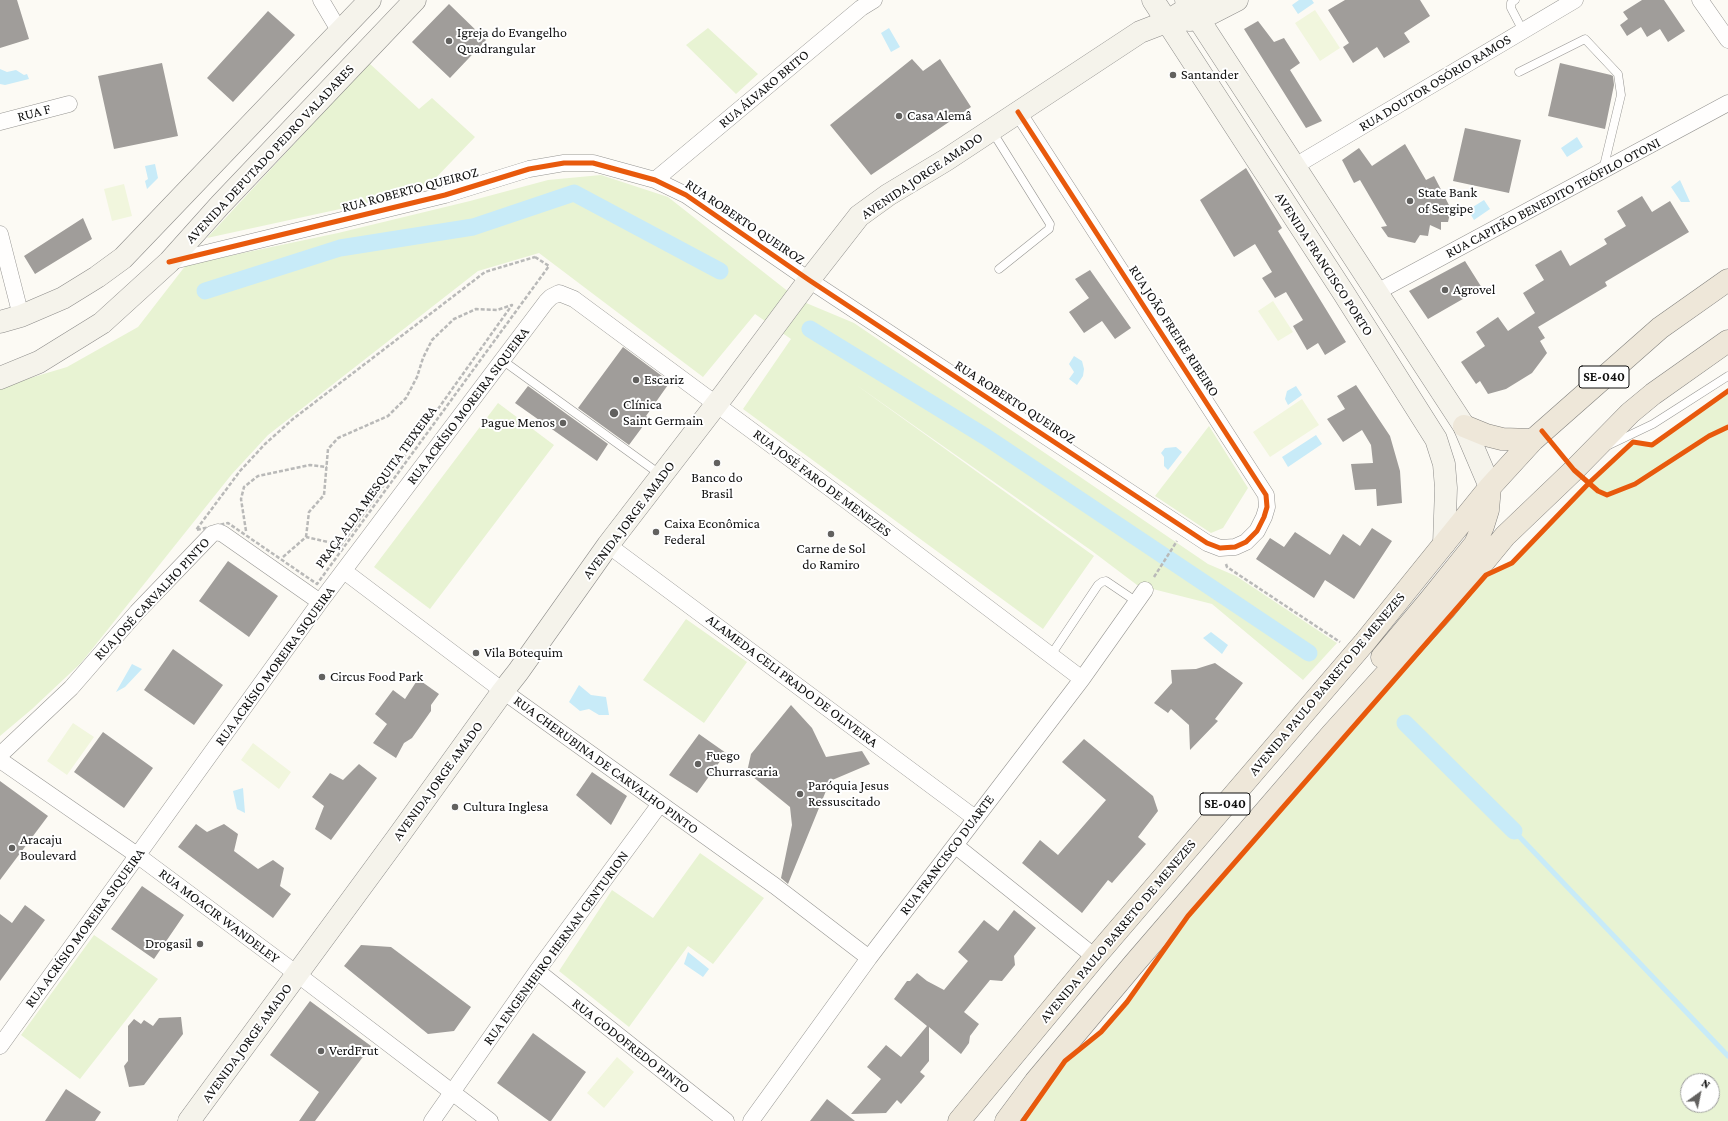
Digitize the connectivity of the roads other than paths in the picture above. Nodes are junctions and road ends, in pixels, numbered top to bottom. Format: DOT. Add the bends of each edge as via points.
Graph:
graph roads {
  1 [pos="321,0"];
  2 [pos="370,0"];
  3 [pos="377,0"];
  4 [pos="415,0"];
  5 [pos="1153,0"];
  6 [pos="1237,0"];
  7 [pos="1515,0"];
  8 [pos="1575,0"];
  9 [pos="1700,0"];
  10 [pos="864,3"];
  11 [pos="1196,6"];
  12 [pos="398,19"];
  13 [pos="1166,22"];
  14 [pos="1523,31"];
  15 [pos="340,32"];
  16 [pos="1728,40"];
  17 [pos="1519,72"];
  18 [pos="300,73"];
  19 [pos="322,98"];
  20 [pos="1728,103"];
  21 [pos="69,104"];
  22 [pos="1018,112"];
  23 [pos="0,122"];
  24 [pos="991,130"];
  25 [pos="1295,166"];
  26 [pos="1603,170"];
  27 [pos="656,180"];
  28 [pos="0,234"];
  29 [pos="169,262"];
  30 [pos="999,269"];
  31 [pos="809,280"];
  32 [pos="1728,280"];
  33 [pos="1378,292"];
  34 [pos="559,293"];
  35 [pos="21,316"];
  36 [pos="0,322"];
  37 [pos="1728,341"];
  38 [pos="502,360"];
  39 [pos="1728,376"];
  40 [pos="0,378"];
  41 [pos="716,405"];
  42 [pos="1464,426"];
  43 [pos="1543,441"];
  44 [pos="1593,451"];
  45 [pos="662,475"];
  46 [pos="1490,487"];
  47 [pos="1444,544"];
  48 [pos="608,545"];
  49 [pos="1220,548"];
  50 [pos="344,571"];
  51 [pos="1141,596"];
  52 [pos="320,602"];
  53 [pos="1051,655"];
  54 [pos="1082,679"];
  55 [pos="503,691"];
  56 [pos="1331,734"];
  57 [pos="0,755"];
  58 [pos="0,760"];
  59 [pos="660,804"];
  60 [pos="975,818"];
  61 [pos="956,846"];
  62 [pos="137,855"];
  63 [pos="1095,957"];
  64 [pos="869,958"];
  65 [pos="537,971"];
  66 [pos="297,974"];
  67 [pos="0,1046"];
  68 [pos="453,1093"];
  69 [pos="189,1121"];
  70 [pos="432,1121"];
  71 [pos="490,1121"];
  72 [pos="726,1121"];
  73 [pos="751,1121"];
  74 [pos="959,1121"];
  75 [pos="1006,1121"];
  1 -- 15 [label="street"];
  2 -- 15 [label="main road"];
  3 -- 12 [label="main road" via="381,8"];
  4 -- 12 [label="main road, AVENIDA DEPUTADO PEDRO VALADARES"];
  5 -- 13 [label="main road, AVENIDA FRANCISCO PORTO"];
  6 -- 11 [label="main road, AVENIDA JORGE AMADO"];
  7 -- 14 [label="lane" via="1511,3 1511,8"];
  8 -- 14 [label="street, RUA DOUTOR OSÓRIO RAMOS"];
  9 -- 16 [label="street"];
  10 -- 27 [label="street, RUA ÁLVARO BRITO"];
  11 -- 13 [label="main road, AVENIDA JORGE AMADO"];
  11 -- 25 [label="main road, AVENIDA FRANCISCO PORTO"];
  12 -- 19 [label="main road, AVENIDA DEPUTADO PEDRO VALADARES"];
  13 -- 22 [label="main road, AVENIDA JORGE AMADO" via="1140,32"];
  13 -- 47 [label="main road, AVENIDA FRANCISCO PORTO" via="1343,292 1436,440 1444,464 1446,488"];
  14 -- 25 [label="street, RUA DOUTOR OSÓRIO RAMOS"];
  15 -- 18 [label="main road"];
  17 -- 26 [label="lane" via="1585,39 1618,74 1621,95"];
  18 -- 19 [label="main road" via="317,81 321,87"];
  18 -- 35 [label="main road" via="123,258 63,298"];
  19 -- 29 [label="main road, AVENIDA DEPUTADO PEDRO VALADARES"];
  20 -- 26 [label="street, RUA CAPITÃO BENEDITO TEÓFILO OTONI"];
  21 -- 23 [label="street, RUA F"];
  22 -- 24 [label="main road, AVENIDA JORGE AMADO"];
  22 -- 49 [label="street, RUA JOÃO FREIRE RIBEIRO" via="1266,495 1267,507 1257,531 1246,542 1235,547"];
  24 -- 30 [label="lane" via="1050,224 1049,229"];
  24 -- 31 [label="main road, AVENIDA JORGE AMADO" via="859,216"];
  25 -- 33 [label="main road, AVENIDA FRANCISCO PORTO"];
  26 -- 33 [label="street, RUA CAPITÃO BENEDITO TEÓFILO OTONI"];
  27 -- 29 [label="street, RUA ROBERTO QUEIROZ" via="593,163 557,164 529,169 445,195"];
  27 -- 31 [label="street, RUA ROBERTO QUEIROZ" via="686,195"];
  28 -- 35 [label="street"];
  29 -- 40 [label="main road, AVENIDA DEPUTADO PEDRO VALADARES" via="102,323 39,362"];
  31 -- 41 [label="main road, AVENIDA JORGE AMADO"];
  31 -- 49 [label="street, RUA ROBERTO QUEIROZ" via="1185,529"];
  32 -- 43 [label="main road, AVENIDA PAULO BARRETO DE MENEZES / SE-040" via="1660,328"];
  33 -- 42 [label="main road, AVENIDA FRANCISCO PORTO"];
  34 -- 38 [label="street, RUA ACRÍSIO MOREIRA SIQUEIRA" via="546,302"];
  34 -- 41 [label="street, RUA JOSÉ FARO DE MENEZES" via="574,299"];
  35 -- 36 [label="main road"];
  37 -- 44 [label="main road, SE-040" via="1653,394 1630,413"];
  38 -- 45 [label="lane"];
  38 -- 50 [label="street, RUA ACRÍSIO MOREIRA SIQUEIRA"];
  39 -- 44 [label="lane" via="1653,424"];
  41 -- 45 [label="main road, AVENIDA JORGE AMADO"];
  41 -- 53 [label="street, RUA JOSÉ FARO DE MENEZES"];
  42 -- 43 [label="main road" via="1502,439"];
  42 -- 46 [label="main road, AVENIDA FRANCISCO PORTO"];
  43 -- 46 [label="main road, AVENIDA PAULO BARRETO DE MENEZES / SE-040"];
  44 -- 56 [label="main road, SE-040" via="1583,480 1506,536"];
  45 -- 48 [label="main road, AVENIDA JORGE AMADO"];
  46 -- 47 [label="main road, AVENIDA PAULO BARRETO DE MENEZES / SE-040"];
  46 -- 56 [label="main road" via="1488,510 1475,544 1365,677 1350,697"];
  47 -- 63 [label="main road, AVENIDA PAULO BARRETO DE MENEZES / SE-040"];
  48 -- 55 [label="main road, AVENIDA JORGE AMADO"];
  48 -- 60 [label="street, ALAMEDA CELI PRADO DE OLIVEIRA"];
  50 -- 52 [label="street, RUA ACRÍSIO MOREIRA SIQUEIRA"];
  50 -- 55 [label="street, RUA CHERUBINA DE CARVALHO PINTO"];
  51 -- 53 [label="lane" via="1106,581 1102,582"];
  51 -- 54 [label="street, RUA FRANCISCO DUARTE"];
  52 -- 57 [label="street, RUA JOSÉ CARVALHO PINTO" via="223,534 212,534 137,612 71,688"];
  52 -- 62 [label="street, RUA ACRÍSIO MOREIRA SIQUEIRA"];
  53 -- 54 [label="street, RUA JOSÉ FARO DE MENEZES"];
  54 -- 60 [label="street, RUA FRANCISCO DUARTE"];
  55 -- 59 [label="street, RUA CHERUBINA DE CARVALHO PINTO"];
  55 -- 66 [label="main road, AVENIDA JORGE AMADO"];
  56 -- 75 [label="main road, SE-040" via="1133,965 1035,1082"];
  58 -- 62 [label="street, RUA MOACIR WANDELEY"];
  59 -- 64 [label="street, RUA CHERUBINA DE CARVALHO PINTO" via="775,886"];
  59 -- 65 [label="street, RUA ENGENHEIRO HERNAN CENTURION"];
  60 -- 61 [label="street, RUA FRANCISCO DUARTE"];
  61 -- 63 [label="street"];
  61 -- 64 [label="street, RUA FRANCISCO DUARTE"];
  62 -- 66 [label="street, RUA MOACIR WANDELEY"];
  62 -- 67 [label="street, RUA ACRÍSIO MOREIRA SIQUEIRA"];
  63 -- 74 [label="main road, AVENIDA PAULO BARRETO DE MENEZES / SE-040"];
  64 -- 73 [label="street, RUA FRANCISCO DUARTE"];
  65 -- 68 [label="street, RUA ENGENHEIRO HERNAN CENTURION"];
  65 -- 72 [label="street, RUA GODOFREDO PINTO"];
  66 -- 68 [label="street, RUA MOACIR WANDELEY"];
  66 -- 69 [label="main road, AVENIDA JORGE AMADO"];
  68 -- 70 [label="street, RUA ENGENHEIRO HERNAN CENTURION"];
  68 -- 71 [label="street, RUA MOACIR WANDELEY"];
}
